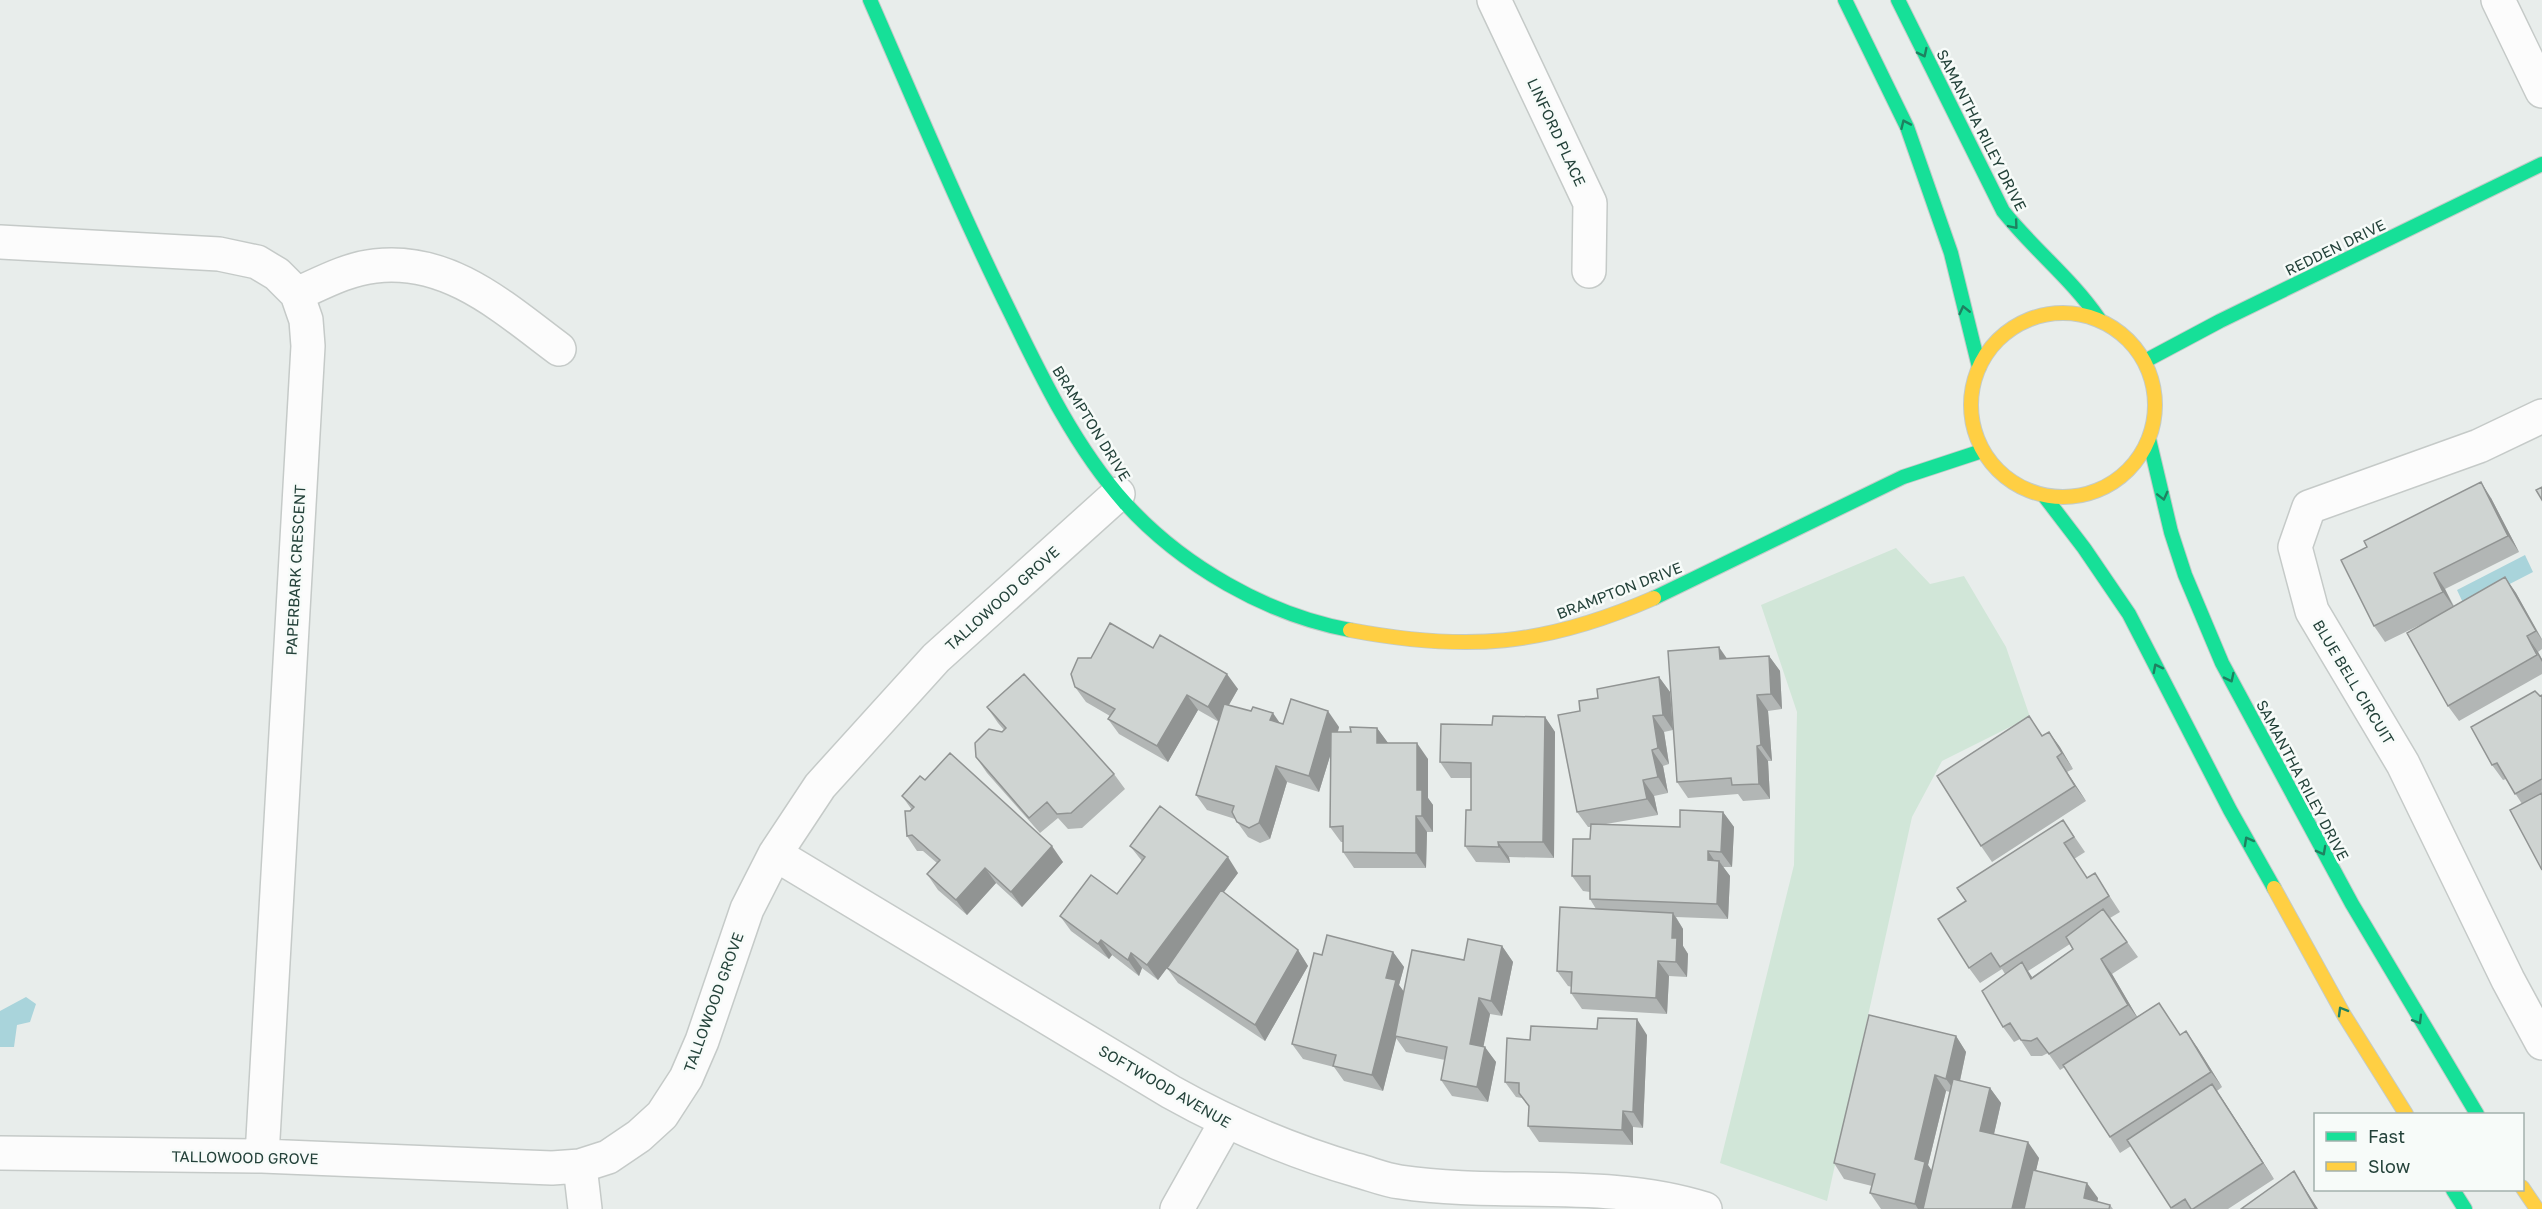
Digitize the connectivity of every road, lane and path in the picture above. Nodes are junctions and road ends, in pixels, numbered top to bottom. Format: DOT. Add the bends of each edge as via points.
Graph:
graph roads {
  1 [pos="870,0"];
  2 [pos="1494,0"];
  3 [pos="1845,0"];
  4 [pos="1898,0"];
  5 [pos="2498,0"];
  6 [pos="2542,92"];
  7 [pos="2542,164"];
  8 [pos="0,242"];
  9 [pos="1589,271"];
  10 [pos="297,294"];
  11 [pos="2099,319"];
  12 [pos="559,349"];
  13 [pos="2145,361"];
  14 [pos="1979,367"];
  15 [pos="2542,416"];
  16 [pos="2149,439"];
  17 [pos="1982,451"];
  18 [pos="1118,494"];
  19 [pos="2045,497"];
  20 [pos="775,854"];
  21 [pos="2538,1025"];
  22 [pos="2405,1113"];
  23 [pos="2476,1113"];
  24 [pos="1226,1122"];
  25 [pos="0,1153"];
  26 [pos="262,1156"];
  27 [pos="580,1166"];
  28 [pos="2524,1189"];
  29 [pos="2453,1191"];
  30 [pos="1687,1206"];
  31 [pos="585,1209"];
  32 [pos="1177,1209"];
  33 [pos="2465,1209"];
  34 [pos="2537,1209"];
  1 -- 18 [label="main road, BRAMPTON DRIVE" via="974,239 1041,374 1077,437"];
  2 -- 9 [label="street, LINFORD PLACE" via="1590,203"];
  14 -- 3 [label="main road, one-way" via="1951,253 1907,128"];
  4 -- 11 [label="main road, SAMANTHA RILEY DRIVE, one-way" via="2003,211 2088,302"];
  5 -- 6 [label="street"];
  7 -- 13 [label="main road, REDDEN DRIVE"];
  8 -- 10 [label="street, PAPERBARK CRESCENT" via="219,254 257,262 277,274"];
  10 -- 12 [label="street" via="342,274 375,266 415,265 455,277"];
  10 -- 26 [label="street, PAPERBARK CRESCENT" via="306,320 308,346"];
  11 -- 13 [label="main road" via="2125,336"];
  11 -- 14 [label="main road" via="2071,313 2043,315 2017,325 1994,343"];
  13 -- 16 [label="main road" via="2154,386 2155,413"];
  14 -- 17 [label="main road" via="1971,394 1972,424"];
  15 -- 21 [label="street, BLUE BELL CIRCUIT" via="2479,446 2309,507 2295,547 2312,611 2403,764"];
  16 -- 19 [label="main road" via="2137,461 2096,492 2071,498"];
  16 -- 23 [label="main road, SAMANTHA RILEY DRIVE, one-way" via="2175,546 2229,676 2330,867"];
  17 -- 18 [label="main road, BRAMPTON DRIVE" via="1906,476 1656,596 1608,615 1560,632 1482,642 1387,639 1311,622 1238,588 1180,551 1146,524"];
  17 -- 19 [label="main road" via="1999,472 2020,487"];
  18 -- 20 [label="street, TALLOWOOD GROVE" via="936,658 820,786"];
  22 -- 19 [label="main road, one-way" via="2332,994 2230,810 2129,614"];
  20 -- 24 [label="street, SOFTWOOD AVENUE"];
  20 -- 27 [label="street, TALLOWOOD GROVE" via="747,909 686,1078 662,1115 639,1136 608,1157"];
  24 -- 30 [label="street, SOFTWOOD AVENUE" via="1289,1148 1398,1182 1617,1194"];
  24 -- 32 [label="street"];
  25 -- 26 [label="street, TALLOWOOD GROVE"];
  26 -- 27 [label="street, TALLOWOOD GROVE"];
  27 -- 31 [label="street"];
  28 -- 34 [label="main road"];
  29 -- 33 [label="main road"];
}
